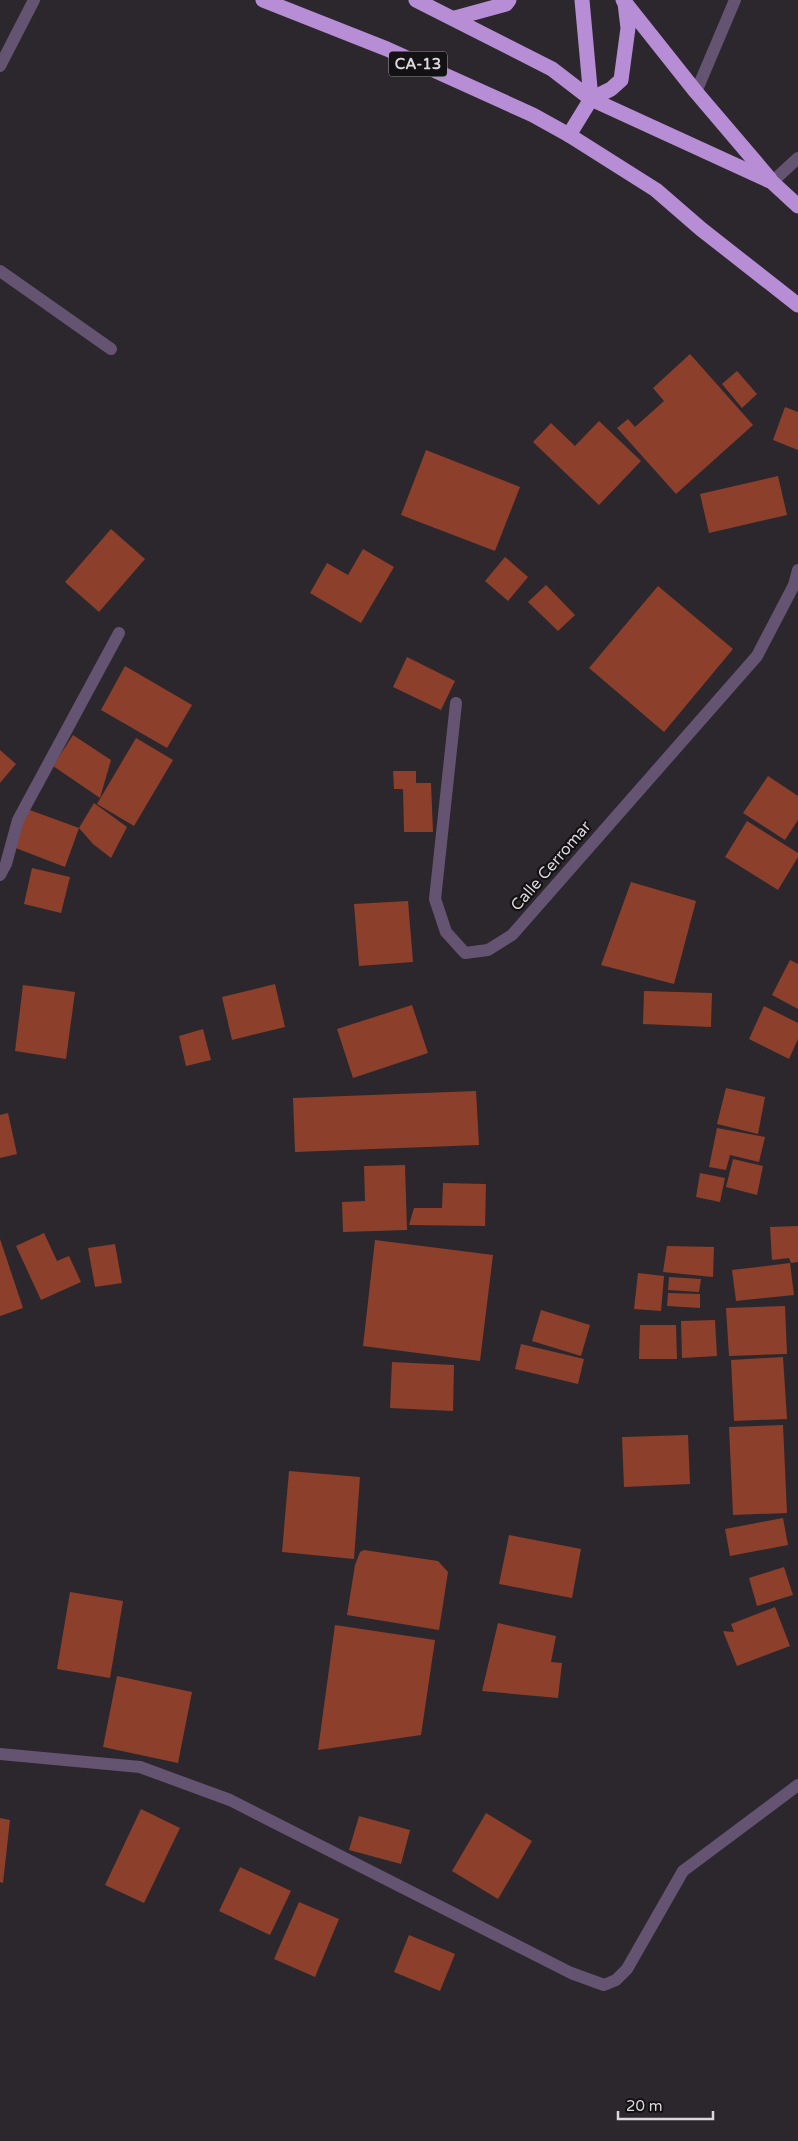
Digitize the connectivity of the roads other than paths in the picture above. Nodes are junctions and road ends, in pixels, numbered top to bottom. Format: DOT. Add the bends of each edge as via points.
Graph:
graph roads {
  1 [pos="34,0"];
  2 [pos="263,0"];
  3 [pos="416,0"];
  4 [pos="509,0"];
  5 [pos="582,0"];
  6 [pos="734,0"];
  7 [pos="624,1"];
  8 [pos="455,18"];
  9 [pos="0,66"];
  10 [pos="696,92"];
  11 [pos="591,99"];
  12 [pos="569,135"];
  13 [pos="798,158"];
  14 [pos="772,182"];
  15 [pos="798,206"];
  16 [pos="0,271"];
  17 [pos="798,305"];
  18 [pos="111,348"];
  19 [pos="798,570"];
  20 [pos="119,633"];
  21 [pos="456,703"];
  22 [pos="0,876"];
  23 [pos="0,1754"];
  24 [pos="798,1785"];
  1 -- 9 [label="street"];
  2 -- 12 [label="highway, CA-13" via="387,49 533,115"];
  3 -- 8 [label="highway"];
  4 -- 8 [label="highway" via="506,4"];
  5 -- 11 [label="highway"];
  6 -- 10 [label="street"];
  7 -- 10 [label="highway"];
  7 -- 11 [label="highway" via="628,28 621,80"];
  8 -- 11 [label="highway" via="552,69"];
  10 -- 14 [label="highway"];
  11 -- 12 [label="highway"];
  11 -- 14 [label="highway"];
  12 -- 17 [label="highway, CA-13" via="656,190"];
  13 -- 14 [label="street"];
  14 -- 15 [label="highway"];
  16 -- 18 [label="street"];
  19 -- 21 [label="street, Calle Cerromar" via="794,585 757,656 512,935 488,950 465,952 446,932 435,899"];
  20 -- 22 [label="street" via="18,820"];
  23 -- 24 [label="street" via="140,1767 230,1800 571,1972 604,1985 616,1980 627,1968 683,1871"];
}
